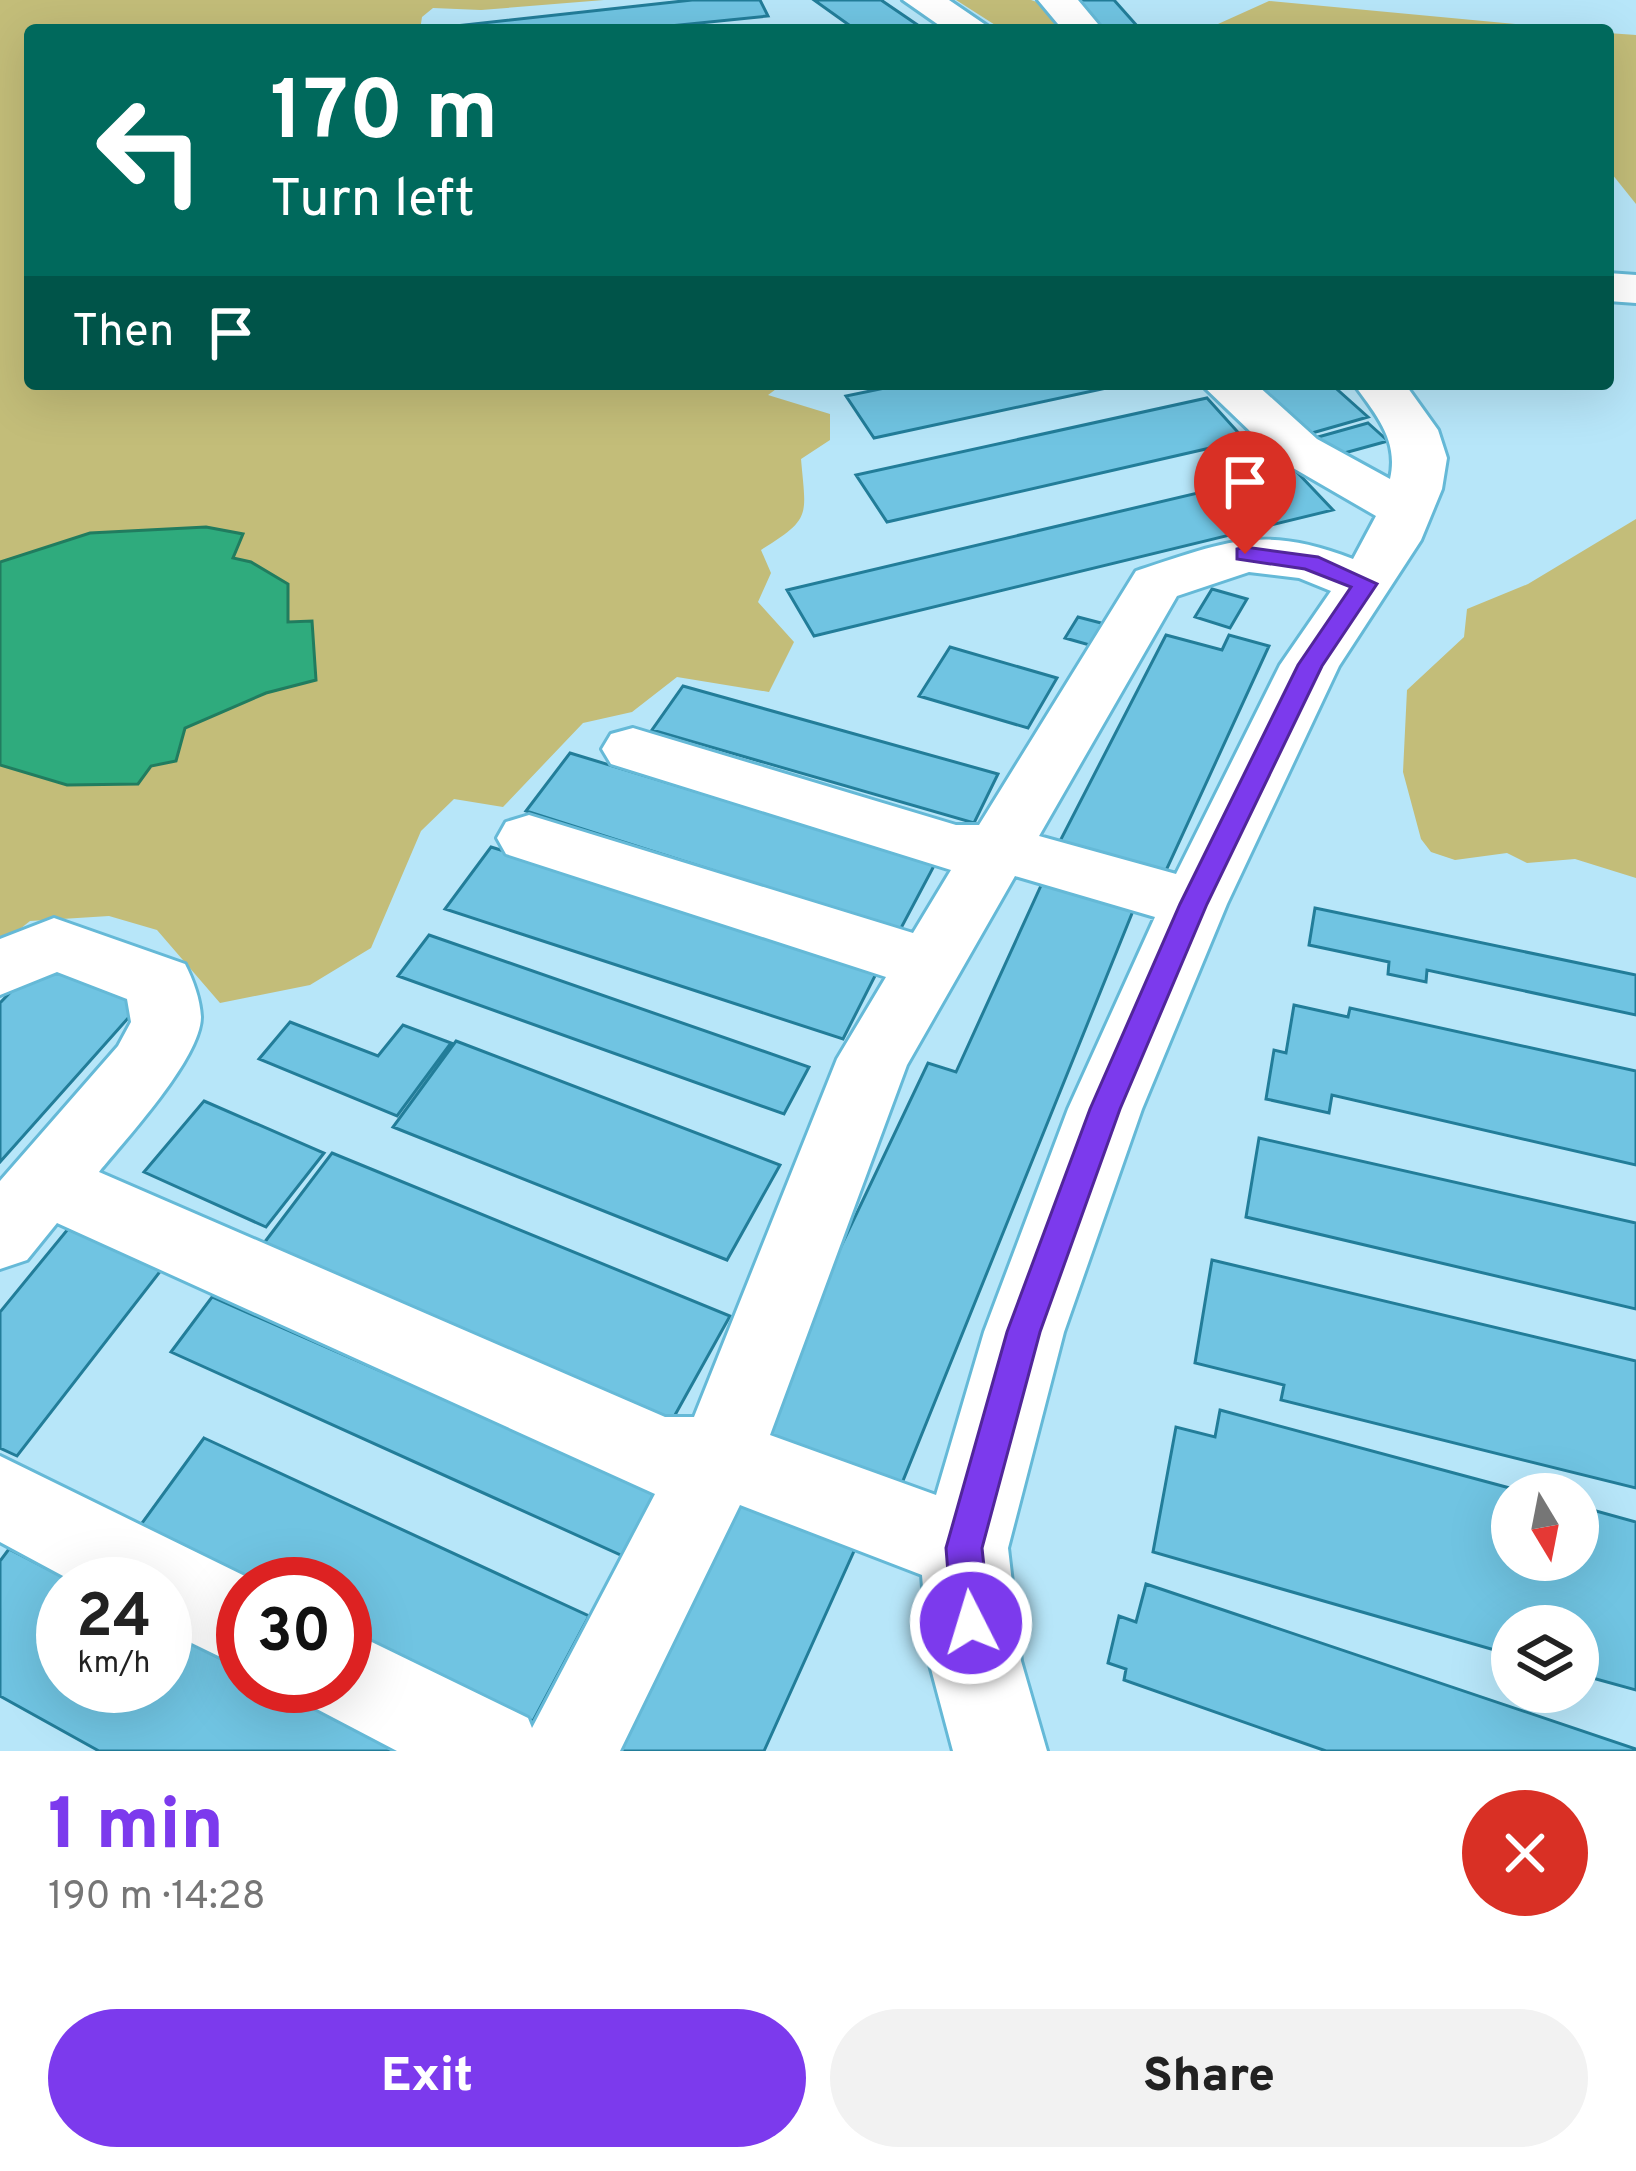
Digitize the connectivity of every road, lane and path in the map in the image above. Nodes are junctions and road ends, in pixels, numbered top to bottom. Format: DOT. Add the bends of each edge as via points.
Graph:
graph roads {
  1 [pos="922,0"];
  2 [pos="1057,0"];
  3 [pos="964,24"];
  4 [pos="1079,24"];
  5 [pos="1233,390"];
  6 [pos="1382,390"];
  7 [pos="1406,510"];
  8 [pos="1365,584"];
  9 [pos="632,749"];
  10 [pos="529,838"];
  11 [pos="1002,849"];
  12 [pos="1193,904"];
  13 [pos="929,964"];
  14 [pos="0,968"];
  15 [pos="24,1210"];
  16 [pos="720,1457"];
  17 [pos="0,1497"];
  18 [pos="964,1548"];
  19 [pos="216,1609"];
  20 [pos="372,1689"];
  21 [pos="495,1751"];
  22 [pos="570,1751"];
  23 [pos="1000,1751"];
  1 -- 3 [label="street"];
  2 -- 4 [label="street"];
  5 -- 7 [label="street" via="1299,450"];
  6 -- 7 [label="street" via="1421,458"];
  7 -- 8 [label="street"];
  8 -- 11 [label="street" via="1310,562 1245,554 1156,584"];
  8 -- 12 [label="street" via="1310,665"];
  9 -- 11 [label="street" via="956,848"];
  10 -- 13 [label="street"];
  11 -- 12 [label="street"];
  11 -- 13 [label="street"];
  12 -- 18 [label="street" via="1105,1109 1024,1332"];
  13 -- 16 [label="street" via="873,1059"];
  14 -- 15 [label="street" via="54,944 160,983 166,1022 144,1066"];
  15 -- 16 [label="street" via="662,1457"];
  16 -- 18 [label="street"];
  16 -- 22 [label="street"];
  17 -- 19 [label="street"];
  18 -- 23 [label="street" via="975,1661"];
  20 -- 21 [label="street"];
}
